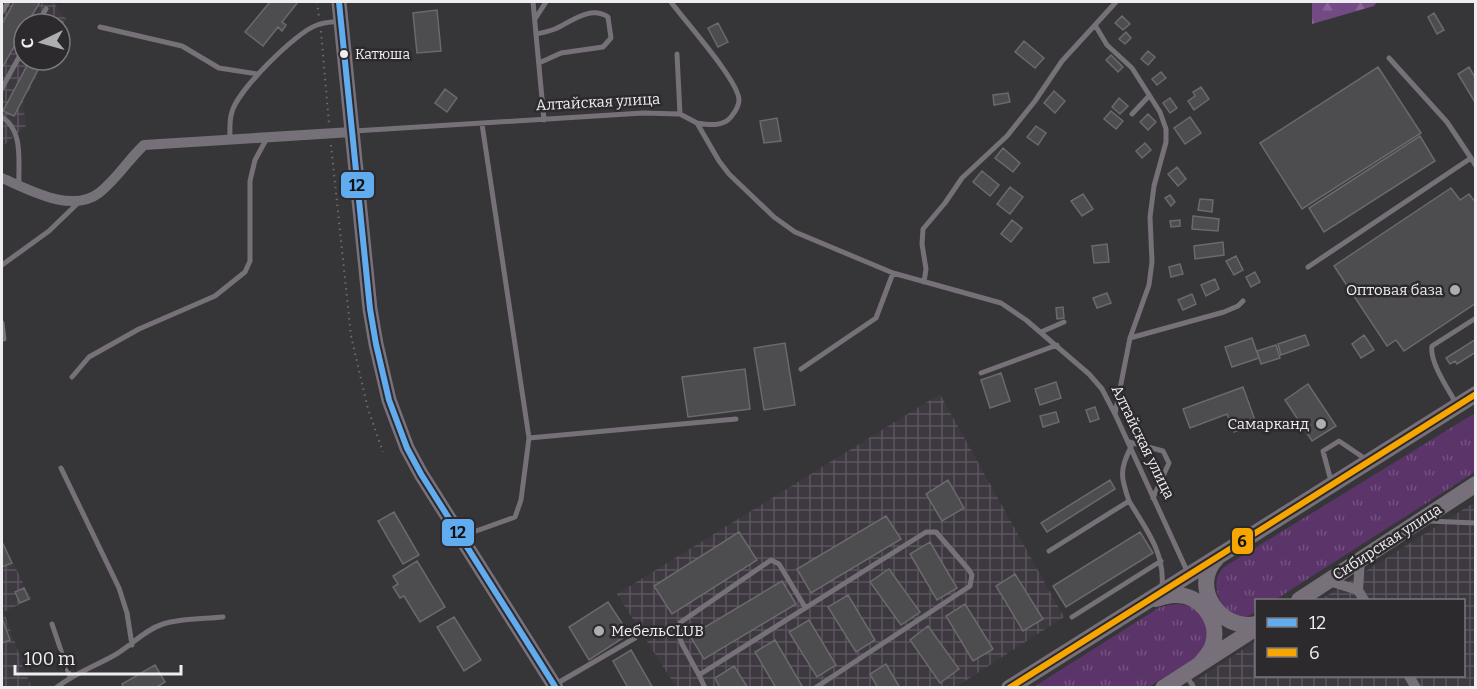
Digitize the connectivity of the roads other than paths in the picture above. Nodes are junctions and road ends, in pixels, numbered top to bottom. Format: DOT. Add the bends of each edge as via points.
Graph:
graph roads {
  1 [pos="8,2"];
  2 [pos="339,2"];
  3 [pos="533,2"];
  4 [pos="546,2"];
  5 [pos="671,2"];
  6 [pos="1116,2"];
  7 [pos="46,9"];
  8 [pos="2,12"];
  9 [pos="44,12"];
  10 [pos="535,19"];
  11 [pos="340,21"];
  12 [pos="1095,25"];
  13 [pos="100,27"];
  14 [pos="536,34"];
  15 [pos="677,54"];
  16 [pos="1389,58"];
  17 [pos="538,63"];
  18 [pos="12,70"];
  19 [pos="257,74"];
  20 [pos="2,88"];
  21 [pos="1149,96"];
  22 [pos="680,114"];
  23 [pos="1132,114"];
  24 [pos="2,117"];
  25 [pos="544,120"];
  26 [pos="697,123"];
  27 [pos="482,124"];
  28 [pos="352,132"];
  29 [pos="268,136"];
  30 [pos="230,140"];
  31 [pos="1471,158"];
  32 [pos="1476,165"];
  33 [pos="2,178"];
  34 [pos="19,185"];
  35 [pos="79,201"];
  36 [pos="2,265"];
  37 [pos="1308,267"];
  38 [pos="893,273"];
  39 [pos="924,282"];
  40 [pos="1243,301"];
  41 [pos="1476,318"];
  42 [pos="1064,322"];
  43 [pos="2,323"];
  44 [pos="1041,332"];
  45 [pos="1130,338"];
  46 [pos="4,339"];
  47 [pos="1057,345"];
  48 [pos="801,369"];
  49 [pos="981,373"];
  50 [pos="72,377"];
  51 [pos="1476,394"];
  52 [pos="1457,405"];
  53 [pos="1115,414"];
  54 [pos="736,419"];
  55 [pos="529,438"];
  56 [pos="1130,444"];
  57 [pos="1368,461"];
  58 [pos="61,468"];
  59 [pos="1332,483"];
  60 [pos="1476,484"];
  61 [pos="1153,498"];
  62 [pos="1129,501"];
  63 [pos="1420,521"];
  64 [pos="1476,523"];
  65 [pos="460,537"];
  66 [pos="1049,551"];
  67 [pos="1222,554"];
  68 [pos="1360,560"];
  69 [pos="1161,561"];
  70 [pos="1188,575"];
  71 [pos="1329,581"];
  72 [pos="1358,590"];
  73 [pos="1161,591"];
  74 [pos="1301,599"];
  75 [pos="1363,599"];
  76 [pos="1146,601"];
  77 [pos="805,608"];
  78 [pos="223,617"];
  79 [pos="1072,617"];
  80 [pos="52,624"];
  81 [pos="1255,626"];
  82 [pos="1255,627"];
  83 [pos="634,638"];
  84 [pos="132,645"];
  85 [pos="1200,664"];
  86 [pos="699,675"];
  87 [pos="70,677"];
  88 [pos="1190,681"];
  89 [pos="556,686"];
  90 [pos="56,687"];
  91 [pos="705,687"];
  92 [pos="815,687"];
  93 [pos="1009,687"];
  94 [pos="1163,687"];
  1 -- 8 [label="lane"];
  2 -- 11 [label="main road"];
  3 -- 10 [label="lane"];
  4 -- 10 [label="lane"];
  5 -- 26 [label="lane" via="738,93 736,111 727,122 713,126"];
  6 -- 12 [label="lane"];
  7 -- 9 [label="lane"];
  10 -- 14 [label="lane"];
  11 -- 19 [label="lane" via="320,24 303,33"];
  11 -- 28 [label="main road"];
  12 -- 21 [label="lane"];
  12 -- 39 [label="lane" via="1062,61 1007,136 962,178 923,229"];
  13 -- 19 [label="lane" via="182,46 219,68"];
  14 -- 17 [label="lane"];
  14 -- 17 [label="lane" via="587,13 602,13 608,17 611,38 603,47 561,53"];
  15 -- 22 [label="lane"];
  16 -- 31 [label="lane" via="1447,122"];
  17 -- 25 [label="lane"];
  18 -- 20 [label="lane"];
  19 -- 30 [label="lane" via="231,112"];
  21 -- 23 [label="lane"];
  21 -- 45 [label="lane" via="1160,112 1166,142 1150,217 1149,285"];
  22 -- 25 [label="lane, Алтайская улица"];
  22 -- 26 [label="lane, Алтайская улица"];
  24 -- 34 [label="lane" via="17,134"];
  25 -- 27 [label="lane, Алтайская улица"];
  26 -- 38 [label="lane, Алтайская улица" via="729,174 774,217 814,242"];
  27 -- 28 [label="lane, Алтайская улица"];
  27 -- 55 [label="lane"];
  28 -- 29 [label="street, Алтайская улица"];
  28 -- 65 [label="main road" via="370,309 389,400 407,448"];
  29 -- 30 [label="street, Алтайская улица"];
  29 -- 50 [label="lane" via="255,160 250,181 250,261 245,273 214,296 139,329 89,357"];
  30 -- 35 [label="street, Алтайская улица" via="144,145 98,194"];
  31 -- 32 [label="lane"];
  31 -- 37 [label="lane"];
  33 -- 34 [label="street"];
  34 -- 35 [label="street" via="59,200"];
  35 -- 36 [label="lane" via="54,227"];
  38 -- 39 [label="lane, Алтайская улица"];
  38 -- 48 [label="lane" via="876,318"];
  39 -- 44 [label="lane, Алтайская улица" via="1001,303"];
  40 -- 45 [label="lane" via="1224,312"];
  41 -- 52 [label="lane" via="1432,346 1440,375"];
  42 -- 44 [label="lane"];
  43 -- 46 [label="lane"];
  44 -- 47 [label="lane, Алтайская улица"];
  45 -- 53 [label="lane"];
  47 -- 49 [label="lane"];
  47 -- 53 [label="lane, Алтайская улица" via="1102,389"];
  51 -- 52 [label="main road"];
  52 -- 57 [label="main road"];
  53 -- 56 [label="lane, Алтайская улица"];
  54 -- 55 [label="lane"];
  55 -- 65 [label="lane" via="521,500 515,516"];
  56 -- 61 [label="lane, Алтайская улица"];
  56 -- 61 [label="lane" via="1162,451 1169,463"];
  56 -- 62 [label="lane" via="1122,464"];
  57 -- 59 [label="main road"];
  57 -- 59 [label="lane" via="1339,441 1323,452"];
  58 -- 84 [label="lane" via="119,588"];
  59 -- 67 [label="main road"];
  60 -- 63 [label="main road, Сибирская улица"];
  61 -- 70 [label="lane, Алтайская улица"];
  62 -- 66 [label="lane"];
  62 -- 69 [label="lane"];
  63 -- 64 [label="lane"];
  63 -- 68 [label="main road, Сибирская улица"];
  65 -- 89 [label="main road"];
  67 -- 70 [label="main road"];
  67 -- 81 [label="main road" via="1209,569 1209,596 1233,624"];
  68 -- 71 [label="main road, Сибирская улица"];
  68 -- 72 [label="street"];
  69 -- 73 [label="lane"];
  69 -- 79 [label="lane"];
  70 -- 73 [label="main road"];
  71 -- 72 [label="street"];
  71 -- 74 [label="main road, Сибирская улица"];
  72 -- 75 [label="street"];
  73 -- 76 [label="main road"];
  76 -- 85 [label="main road" via="1173,594 1193,599 1207,611 1215,630 1214,644"];
  76 -- 93 [label="main road"];
  77 -- 86 [label="lane"];
  77 -- 86 [label="lane" via="779,564 771,560 681,622 677,629 682,644"];
  77 -- 92 [label="lane" via="926,531 936,532 972,575 970,586"];
  78 -- 84 [label="lane" via="166,623 149,630"];
  80 -- 87 [label="lane"];
  82 -- 85 [label="main road"];
  83 -- 89 [label="lane"];
  84 -- 87 [label="lane"];
  85 -- 88 [label="main road"];
  86 -- 91 [label="lane"];
  87 -- 90 [label="lane"];
  88 -- 94 [label="main road"];
}
